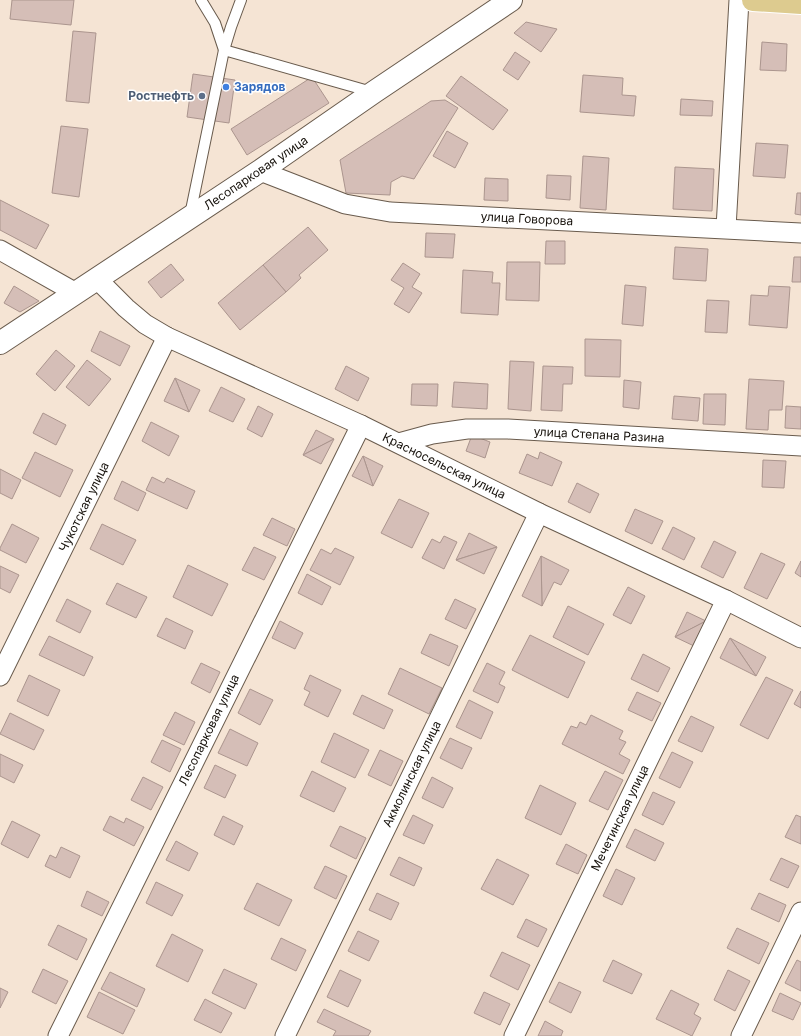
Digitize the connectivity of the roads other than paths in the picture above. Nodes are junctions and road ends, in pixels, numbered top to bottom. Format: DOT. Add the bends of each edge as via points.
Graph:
graph roads {
  1 [pos="201,0"];
  2 [pos="242,0"];
  3 [pos="511,0"];
  4 [pos="739,0"];
  5 [pos="753,0"];
  6 [pos="801,3"];
  7 [pos="224,50"];
  8 [pos="374,92"];
  9 [pos="260,171"];
  10 [pos="190,217"];
  11 [pos="726,228"];
  12 [pos="801,233"];
  13 [pos="0,250"];
  14 [pos="97,279"];
  15 [pos="76,293"];
  16 [pos="167,337"];
  17 [pos="0,343"];
  18 [pos="361,425"];
  19 [pos="399,443"];
  20 [pos="801,446"];
  21 [pos="539,512"];
  22 [pos="726,600"];
  23 [pos="801,638"];
  24 [pos="0,676"];
  25 [pos="801,912"];
  26 [pos="58,1036"];
  27 [pos="285,1036"];
  28 [pos="514,1036"];
  29 [pos="741,1036"];
  1 -- 7 [label="lane" via="215,23"];
  2 -- 7 [label="lane"];
  3 -- 8 [label="street, Лесопарковая улица"];
  4 -- 11 [label="street"];
  5 -- 6 [label="main road"];
  7 -- 8 [label="lane"];
  7 -- 10 [label="lane"];
  8 -- 9 [label="street, Лесопарковая улица"];
  9 -- 10 [label="street, Лесопарковая улица"];
  9 -- 11 [label="street, улица Говорова" via="345,204 390,212"];
  10 -- 14 [label="street, Лесопарковая улица"];
  11 -- 12 [label="street, улица Говорова"];
  13 -- 15 [label="street"];
  14 -- 15 [label="street, Лесопарковая улица"];
  14 -- 16 [label="street, Красносельская улица" via="145,324"];
  15 -- 17 [label="street, Лесопарковая улица"];
  16 -- 18 [label="street, Красносельская улица"];
  16 -- 24 [label="street, Чукотская улица"];
  18 -- 19 [label="street, Красносельская улица"];
  18 -- 26 [label="street, Лесопарковая улица"];
  19 -- 20 [label="street, улица Степана Разина" via="432,434 467,429 508,429"];
  19 -- 21 [label="street, Красносельская улица"];
  21 -- 22 [label="street, Красносельская улица"];
  21 -- 27 [label="street, Акмолинская улица"];
  22 -- 23 [label="street, Красносельская улица"];
  22 -- 28 [label="street, Мечетинская улица"];
  25 -- 29 [label="street"];
}
